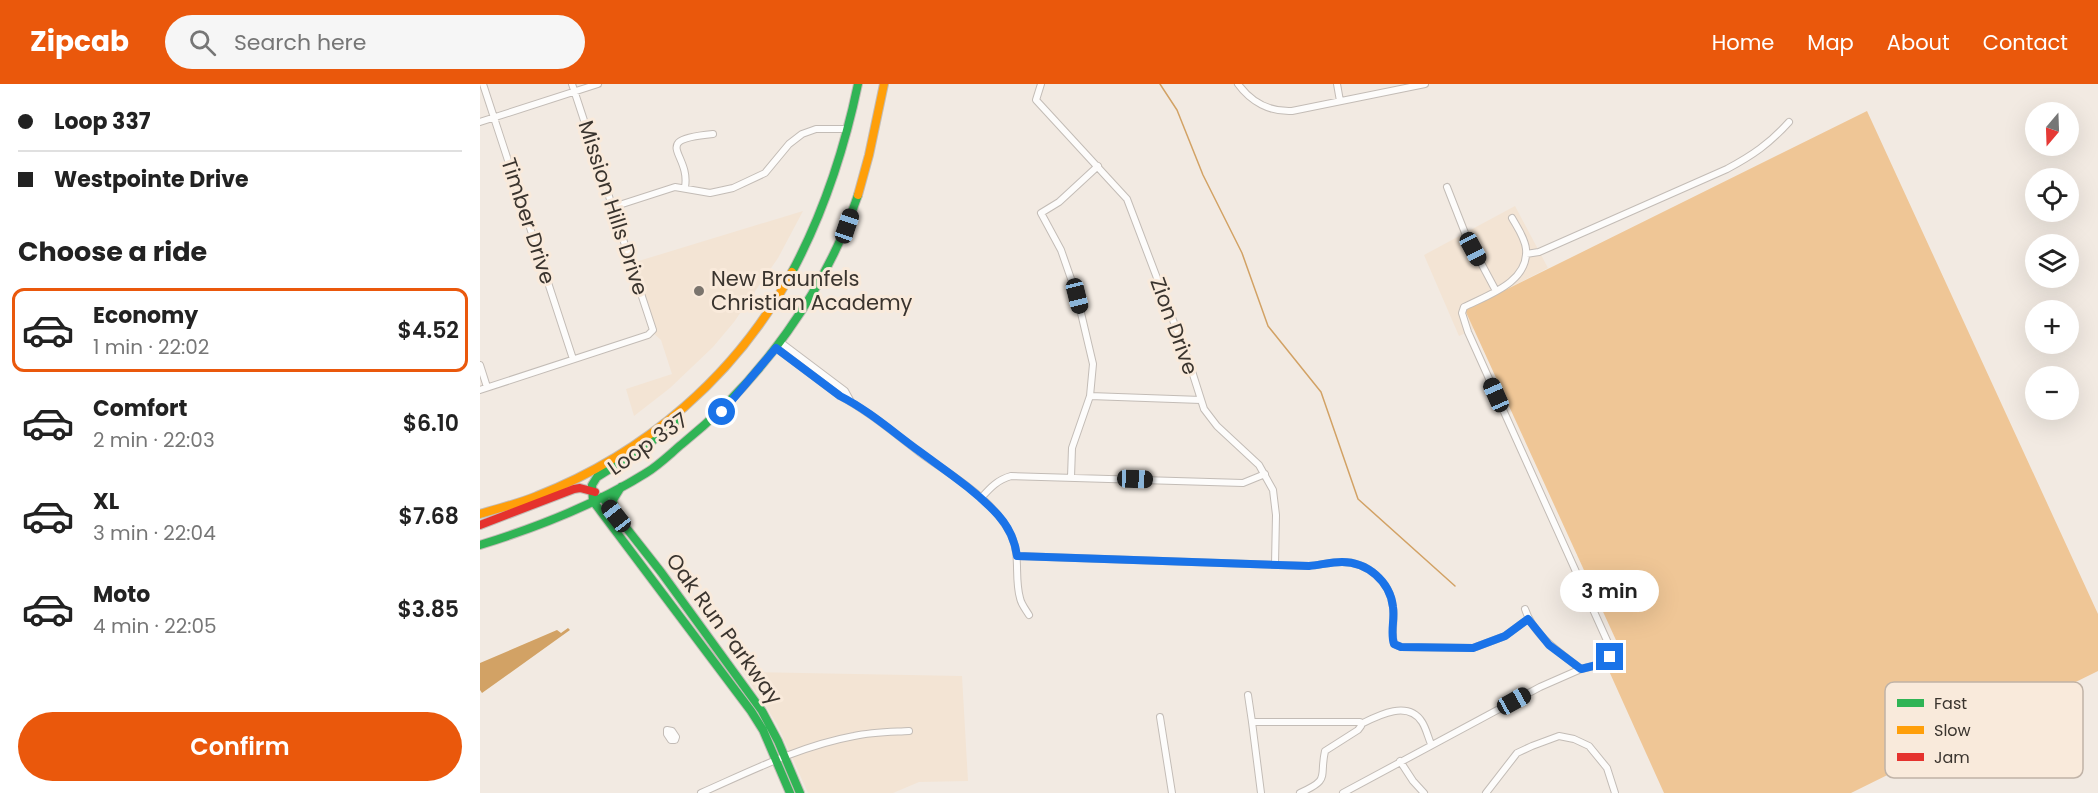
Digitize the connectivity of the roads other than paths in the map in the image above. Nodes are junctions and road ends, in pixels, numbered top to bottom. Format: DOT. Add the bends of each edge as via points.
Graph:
graph roads {
  1 [pos="483,84"];
  2 [pos="572,84"];
  3 [pos="598,84"];
  4 [pos="858,84"];
  5 [pos="884,84"];
  6 [pos="1041,84"];
  7 [pos="1238,84"];
  8 [pos="1337,84"];
  9 [pos="1425,84"];
  10 [pos="574,91"];
  11 [pos="1340,101"];
  12 [pos="494,118"];
  13 [pos="480,122"];
  14 [pos="1789,122"];
  15 [pos="848,129"];
  16 [pos="713,134"];
  17 [pos="1098,166"];
  18 [pos="685,188"];
  19 [pos="1447,188"];
  20 [pos="710,193"];
  21 [pos="711,201"];
  22 [pos="613,207"];
  23 [pos="1512,218"];
  24 [pos="1526,254"];
  25 [pos="782,289"];
  26 [pos="1496,291"];
  27 [pos="778,345"];
  28 [pos="573,359"];
  29 [pos="480,365"];
  30 [pos="484,388"];
  31 [pos="1090,396"];
  32 [pos="1201,400"];
  33 [pos="1265,474"];
  34 [pos="1071,477"];
  35 [pos="622,486"];
  36 [pos="592,491"];
  37 [pos="602,497"];
  38 [pos="981,498"];
  39 [pos="593,501"];
  40 [pos="480,514"];
  41 [pos="616,516"];
  42 [pos="480,525"];
  43 [pos="480,545"];
  44 [pos="1017,556"];
  45 [pos="1275,564"];
  46 [pos="1525,609"];
  47 [pos="1029,615"];
  48 [pos="1528,619"];
  49 [pos="1581,669"];
  50 [pos="1248,695"];
  51 [pos="1160,717"];
  52 [pos="1252,722"];
  53 [pos="1361,724"];
  54 [pos="909,730"];
  55 [pos="1431,744"];
  56 [pos="785,756"];
  57 [pos="775,760"];
  58 [pos="1400,761"];
  59 [pos="701,793"];
  60 [pos="790,793"];
  61 [pos="800,793"];
  62 [pos="1172,793"];
  63 [pos="1261,793"];
  64 [pos="1300,793"];
  65 [pos="1343,793"];
  66 [pos="1424,793"];
  67 [pos="1485,793"];
  68 [pos="1615,793"];
  1 -- 12 [label="street, Timber Drive"];
  2 -- 10 [label="street, Mission Hills Drive"];
  3 -- 10 [label="street"];
  4 -- 15 [label="main road, Loop 337"];
  5 -- 27 [label="main road, Loop 337" via="873,141 847,226 818,283"];
  6 -- 17 [label="street, Zion Drive" via="1036,100"];
  7 -- 11 [label="street" via="1255,101 1282,111"];
  8 -- 11 [label="street"];
  9 -- 11 [label="street"];
  10 -- 12 [label="street"];
  10 -- 22 [label="street, Mission Hills Drive"];
  12 -- 13 [label="street"];
  12 -- 28 [label="street, Timber Drive"];
  14 -- 24 [label="street" via="1770,143 1735,165 1539,252"];
  15 -- 20 [label="street" via="808,131 789,144 760,177"];
  15 -- 25 [label="main road, Loop 337" via="829,192"];
  16 -- 18 [label="street" via="689,136 678,143"];
  17 -- 31 [label="street" via="1041,213 1058,243 1077,296 1093,364"];
  17 -- 32 [label="street, Zion Drive" via="1126,199"];
  18 -- 20 [label="street"];
  18 -- 22 [label="street" via="667,189"];
  19 -- 26 [label="street" via="1465,233"];
  20 -- 21 [label="street"];
  22 -- 28 [label="street, Mission Hills Drive" via="652,332"];
  23 -- 24 [label="street" via="1525,243"];
  24 -- 26 [label="street" via="1513,280"];
  25 -- 36 [label="main road" via="768,322 716,386 673,426 593,480"];
  25 -- 40 [label="main road, Loop 337" via="739,351 672,419 580,477 543,495"];
  26 -- 49 [label="street" via="1464,308 1462,313 1610,649 1607,661"];
  27 -- 35 [label="main road, Loop 337" via="722,412 647,472"];
  27 -- 38 [label="street" via="840,396"];
  28 -- 30 [label="street"];
  29 -- 30 [label="street"];
  31 -- 32 [label="street"];
  31 -- 34 [label="street" via="1072,448"];
  32 -- 33 [label="street, Zion Drive" via="1216,426"];
  33 -- 34 [label="street" via="1243,483"];
  33 -- 45 [label="street, Zion Drive" via="1275,496"];
  34 -- 38 [label="street" via="1011,476 1001,479"];
  35 -- 37 [label="main road, Loop 337"];
  35 -- 41 [label="main road" via="613,500"];
  36 -- 37 [label="main road"];
  36 -- 39 [label="main road"];
  36 -- 42 [label="main road" via="574,489"];
  37 -- 39 [label="main road, Loop 337"];
  37 -- 41 [label="main road, Oak Run Parkway"];
  38 -- 44 [label="street" via="1005,524"];
  39 -- 43 [label="main road, Loop 337" via="532,529"];
  39 -- 57 [label="main road, Oak Run Parkway" via="751,711"];
  41 -- 56 [label="main road, Oak Run Parkway" via="762,711"];
  44 -- 45 [label="street"];
  44 -- 47 [label="street" via="1020,599"];
  45 -- 48 [label="street" via="1348,562 1374,573 1385,584 1392,600 1392,637 1394,644 1401,647 1473,648 1505,636"];
  46 -- 48 [label="street"];
  48 -- 49 [label="street" via="1549,645"];
  49 -- 55 [label="street"];
  50 -- 52 [label="street"];
  51 -- 62 [label="street"];
  52 -- 53 [label="street"];
  52 -- 63 [label="street"];
  53 -- 55 [label="street" via="1395,711 1409,711 1422,721"];
  53 -- 64 [label="street" via="1325,751 1323,778"];
  54 -- 56 [label="street" via="856,735"];
  55 -- 58 [label="street"];
  56 -- 57 [label="street"];
  56 -- 61 [label="main road, Oak Run Parkway"];
  57 -- 59 [label="street"];
  57 -- 60 [label="main road, Oak Run Parkway"];
  58 -- 65 [label="street"];
  58 -- 66 [label="street"];
  67 -- 68 [label="street" via="1517,753 1559,736 1589,746 1606,768"];
}
